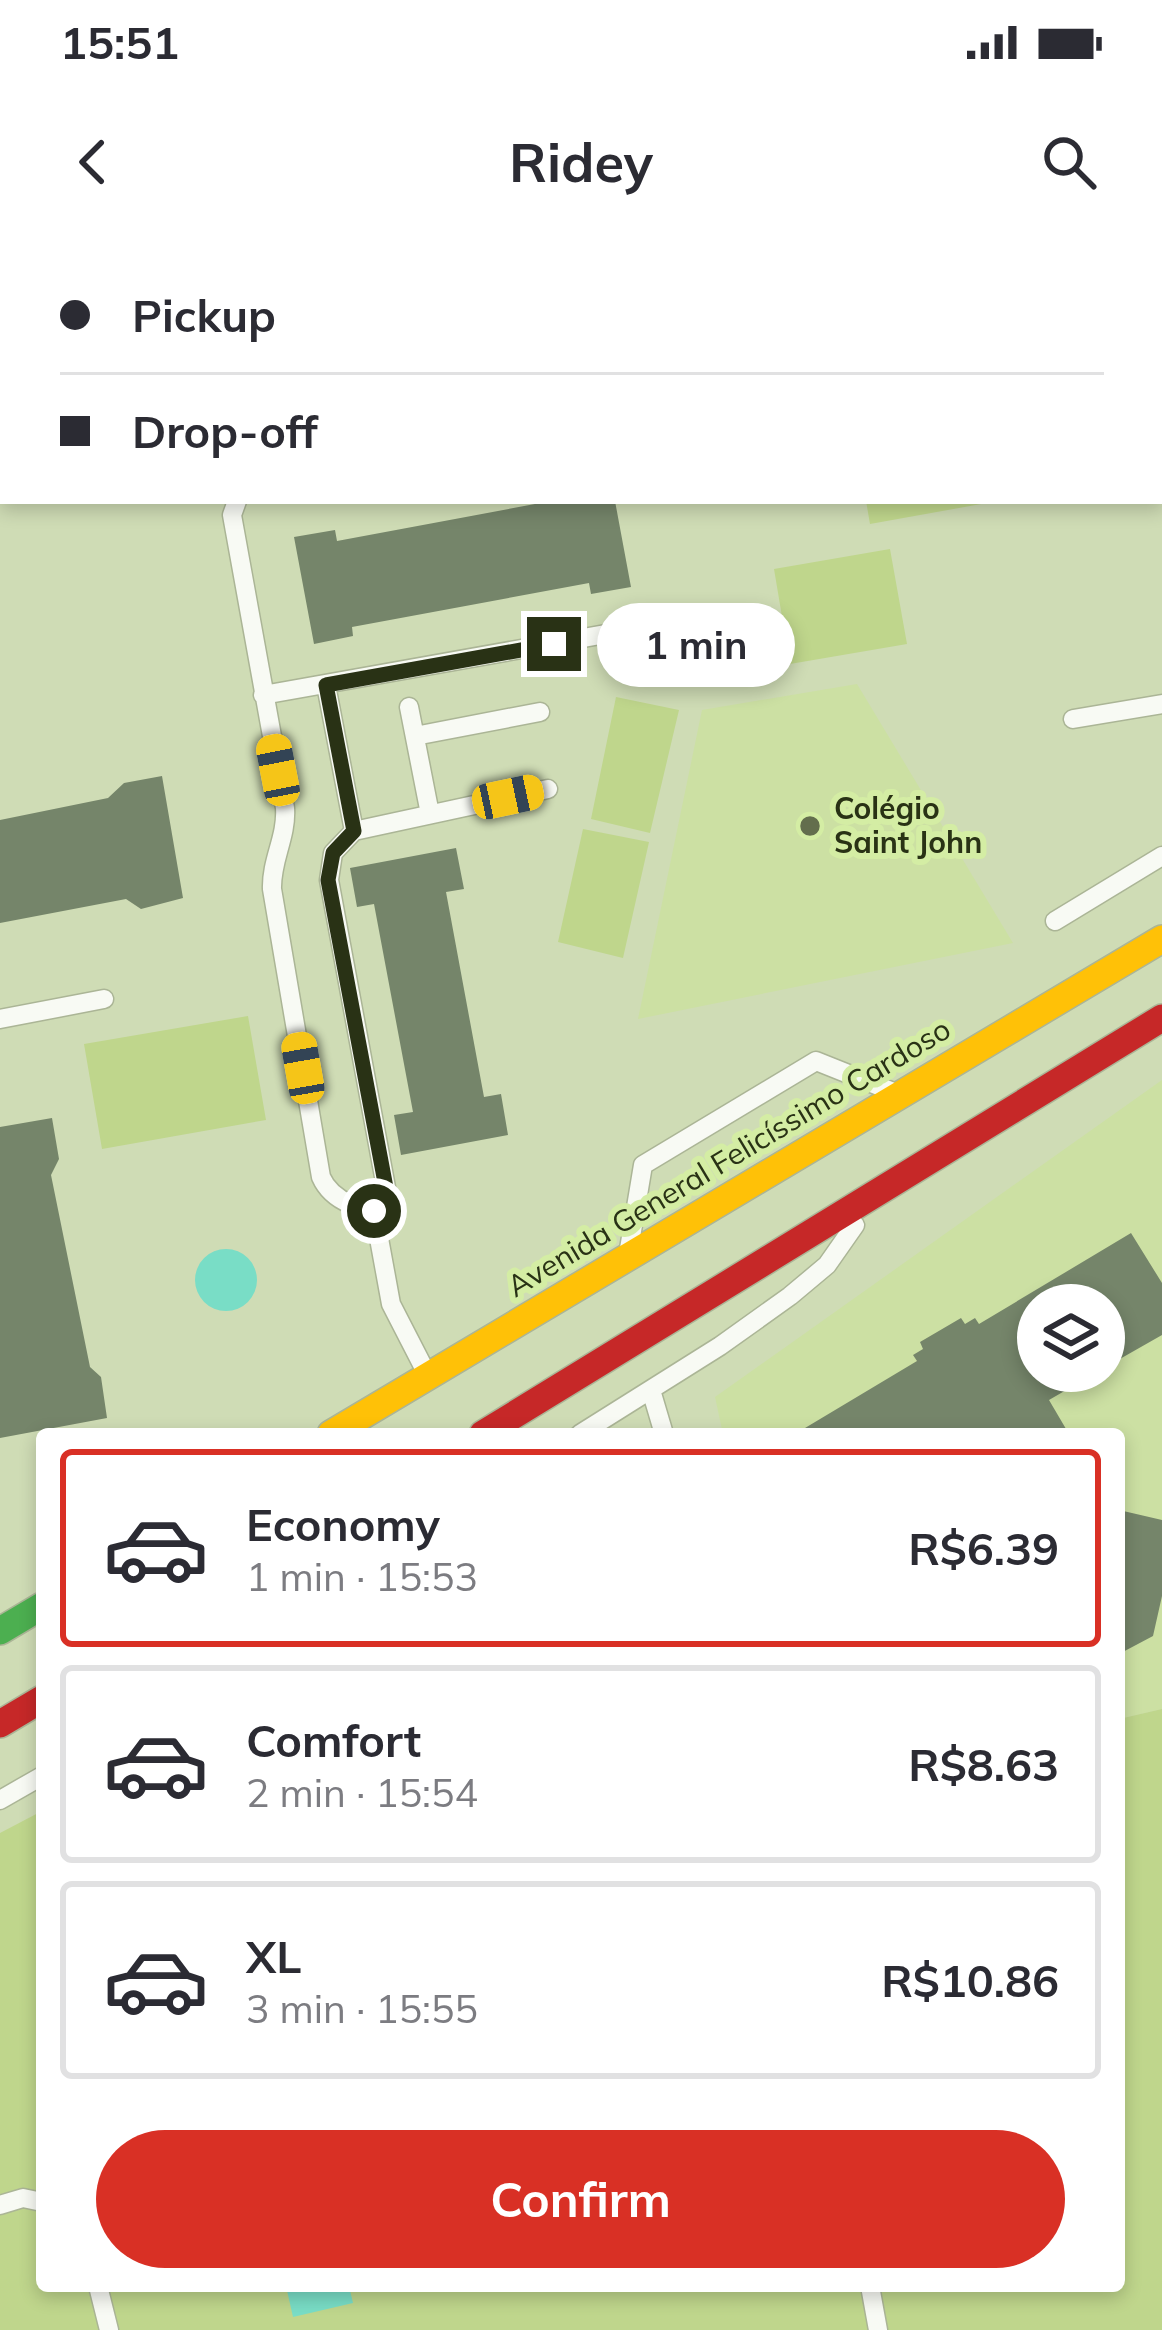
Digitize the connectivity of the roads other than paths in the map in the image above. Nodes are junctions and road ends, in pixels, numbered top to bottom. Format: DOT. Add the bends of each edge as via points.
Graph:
graph roads {
  1 [pos="236,504"];
  2 [pos="691,619"];
  3 [pos="326,685"];
  4 [pos="263,695"];
  5 [pos="1162,704"];
  6 [pos="409,706"];
  7 [pos="540,712"];
  8 [pos="1073,719"];
  9 [pos="415,736"];
  10 [pos="548,789"];
  11 [pos="430,814"];
  12 [pos="354,831"];
  13 [pos="1162,856"];
  14 [pos="1054,921"];
  15 [pos="1162,939"];
  16 [pos="104,999"];
  17 [pos="1162,1018"];
  18 [pos="0,1019"];
  19 [pos="901,1095"];
  20 [pos="946,1152"];
  21 [pos="876,1194"];
  22 [pos="374,1211"];
  23 [pos="627,1258"];
  24 [pos="668,1319"];
  25 [pos="428,1376"];
  26 [pos="651,1390"];
  27 [pos="341,1428"];
  28 [pos="494,1428"];
  29 [pos="598,1428"];
  30 [pos="662,1428"];
  31 [pos="36,1610"];
  32 [pos="0,1631"];
  33 [pos="36,1703"];
  34 [pos="0,1724"];
  35 [pos="36,1779"];
  36 [pos="0,1800"];
  37 [pos="36,2201"];
  38 [pos="0,2205"];
  39 [pos="100,2292"];
  40 [pos="871,2292"];
  41 [pos="109,2330"];
  42 [pos="878,2330"];
  1 -- 4 [label="lane"];
  2 -- 3 [label="lane"];
  3 -- 4 [label="lane"];
  3 -- 12 [label="lane"];
  4 -- 22 [label="lane" via="286,823 272,889 321,1177 332,1194"];
  5 -- 8 [label="lane"];
  6 -- 9 [label="lane"];
  7 -- 9 [label="lane"];
  9 -- 11 [label="lane"];
  10 -- 11 [label="lane"];
  11 -- 12 [label="lane"];
  12 -- 22 [label="lane" via="333,853 328,880 390,1209"];
  13 -- 14 [label="lane"];
  15 -- 19 [label="street, Avenida General Felicíssimo Cardoso"];
  16 -- 18 [label="lane"];
  17 -- 20 [label="street"];
  19 -- 20 [label="street" via="934,1091 947,1107 954,1129"];
  19 -- 23 [label="street, Avenida General Felicíssimo Cardoso"];
  19 -- 23 [label="lane" via="816,1060 643,1165"];
  20 -- 21 [label="street"];
  21 -- 24 [label="street"];
  21 -- 26 [label="lane" via="827,1265"];
  22 -- 25 [label="lane" via="392,1304"];
  23 -- 24 [label="street" via="617,1276 627,1298 644,1316"];
  23 -- 25 [label="street, Avenida General Felicíssimo Cardoso"];
  24 -- 28 [label="street"];
  25 -- 27 [label="street, Avenida General Felicíssimo Cardoso"];
  26 -- 29 [label="lane"];
  26 -- 30 [label="lane"];
  31 -- 32 [label="street"];
  33 -- 34 [label="street"];
  35 -- 36 [label="lane"];
  37 -- 38 [label="lane"];
  39 -- 41 [label="lane"];
  40 -- 42 [label="lane"];
}
